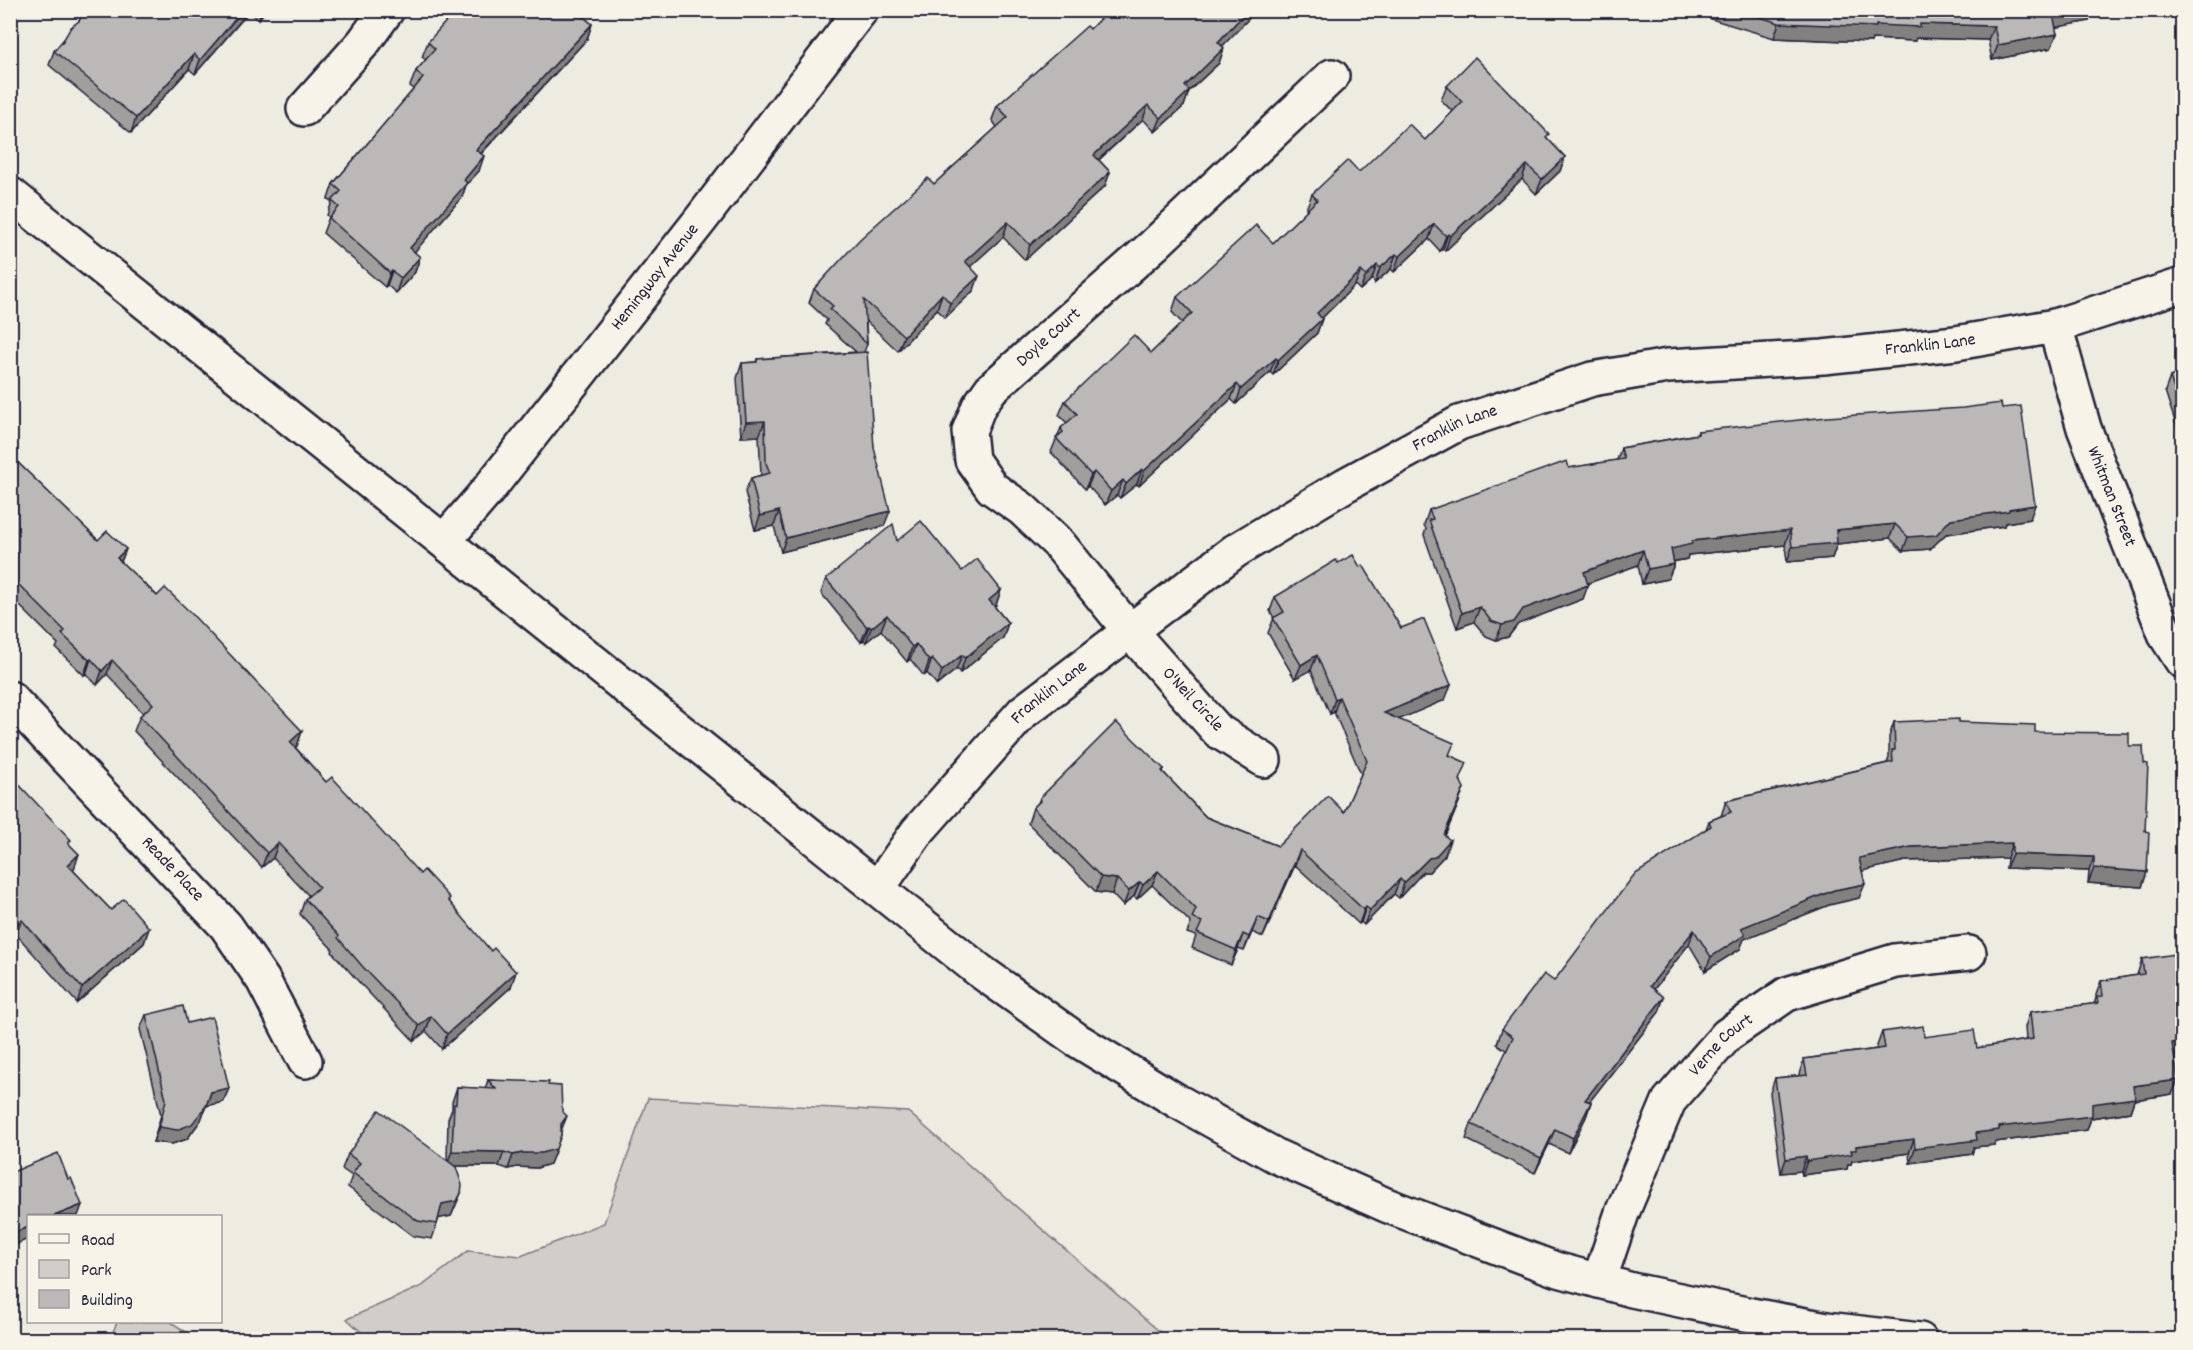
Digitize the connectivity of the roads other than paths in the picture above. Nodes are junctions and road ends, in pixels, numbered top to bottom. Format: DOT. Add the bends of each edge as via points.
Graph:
graph roads {
  1 [pos="387,10"];
  2 [pos="861,10"];
  3 [pos="1332,76"];
  4 [pos="304,109"];
  5 [pos="10,194"];
  6 [pos="2182,285"];
  7 [pos="2055,326"];
  8 [pos="444,541"];
  9 [pos="1129,630"];
  10 [pos="2182,661"];
  11 [pos="10,698"];
  12 [pos="1264,760"];
  13 [pos="879,888"];
  14 [pos="1969,953"];
  15 [pos="305,1061"];
  16 [pos="1599,1281"];
  17 [pos="1920,1340"];
  1 -- 4 [label="street"];
  2 -- 8 [label="street, Hemingway Avenue" via="702,218"];
  3 -- 9 [label="street, Doyle Court" via="1154,245 991,389 975,414 969,431 972,460 992,488 1022,509 1059,544"];
  5 -- 8 [label="street"];
  6 -- 7 [label="street, Franklin Lane"];
  7 -- 9 [label="street, Franklin Lane" via="1956,343 1823,357 1668,366 1581,382 1459,423 1345,484 1235,551"];
  7 -- 10 [label="street, Whitman Street" via="2084,428 2166,636"];
  8 -- 13 [label="street"];
  9 -- 12 [label="street, O'Neil Circle" via="1218,731"];
  9 -- 13 [label="street, Franklin Lane" via="1023,712 916,832"];
  11 -- 15 [label="street, Reade Place" via="226,926 263,980"];
  13 -- 16 [label="street" via="980,971 1077,1040 1278,1157 1386,1205 1555,1269"];
  14 -- 16 [label="street, Verne Court" via="1895,961 1786,994 1726,1035 1669,1101 1622,1213"];
  16 -- 17 [label="street" via="1827,1329"];
}
